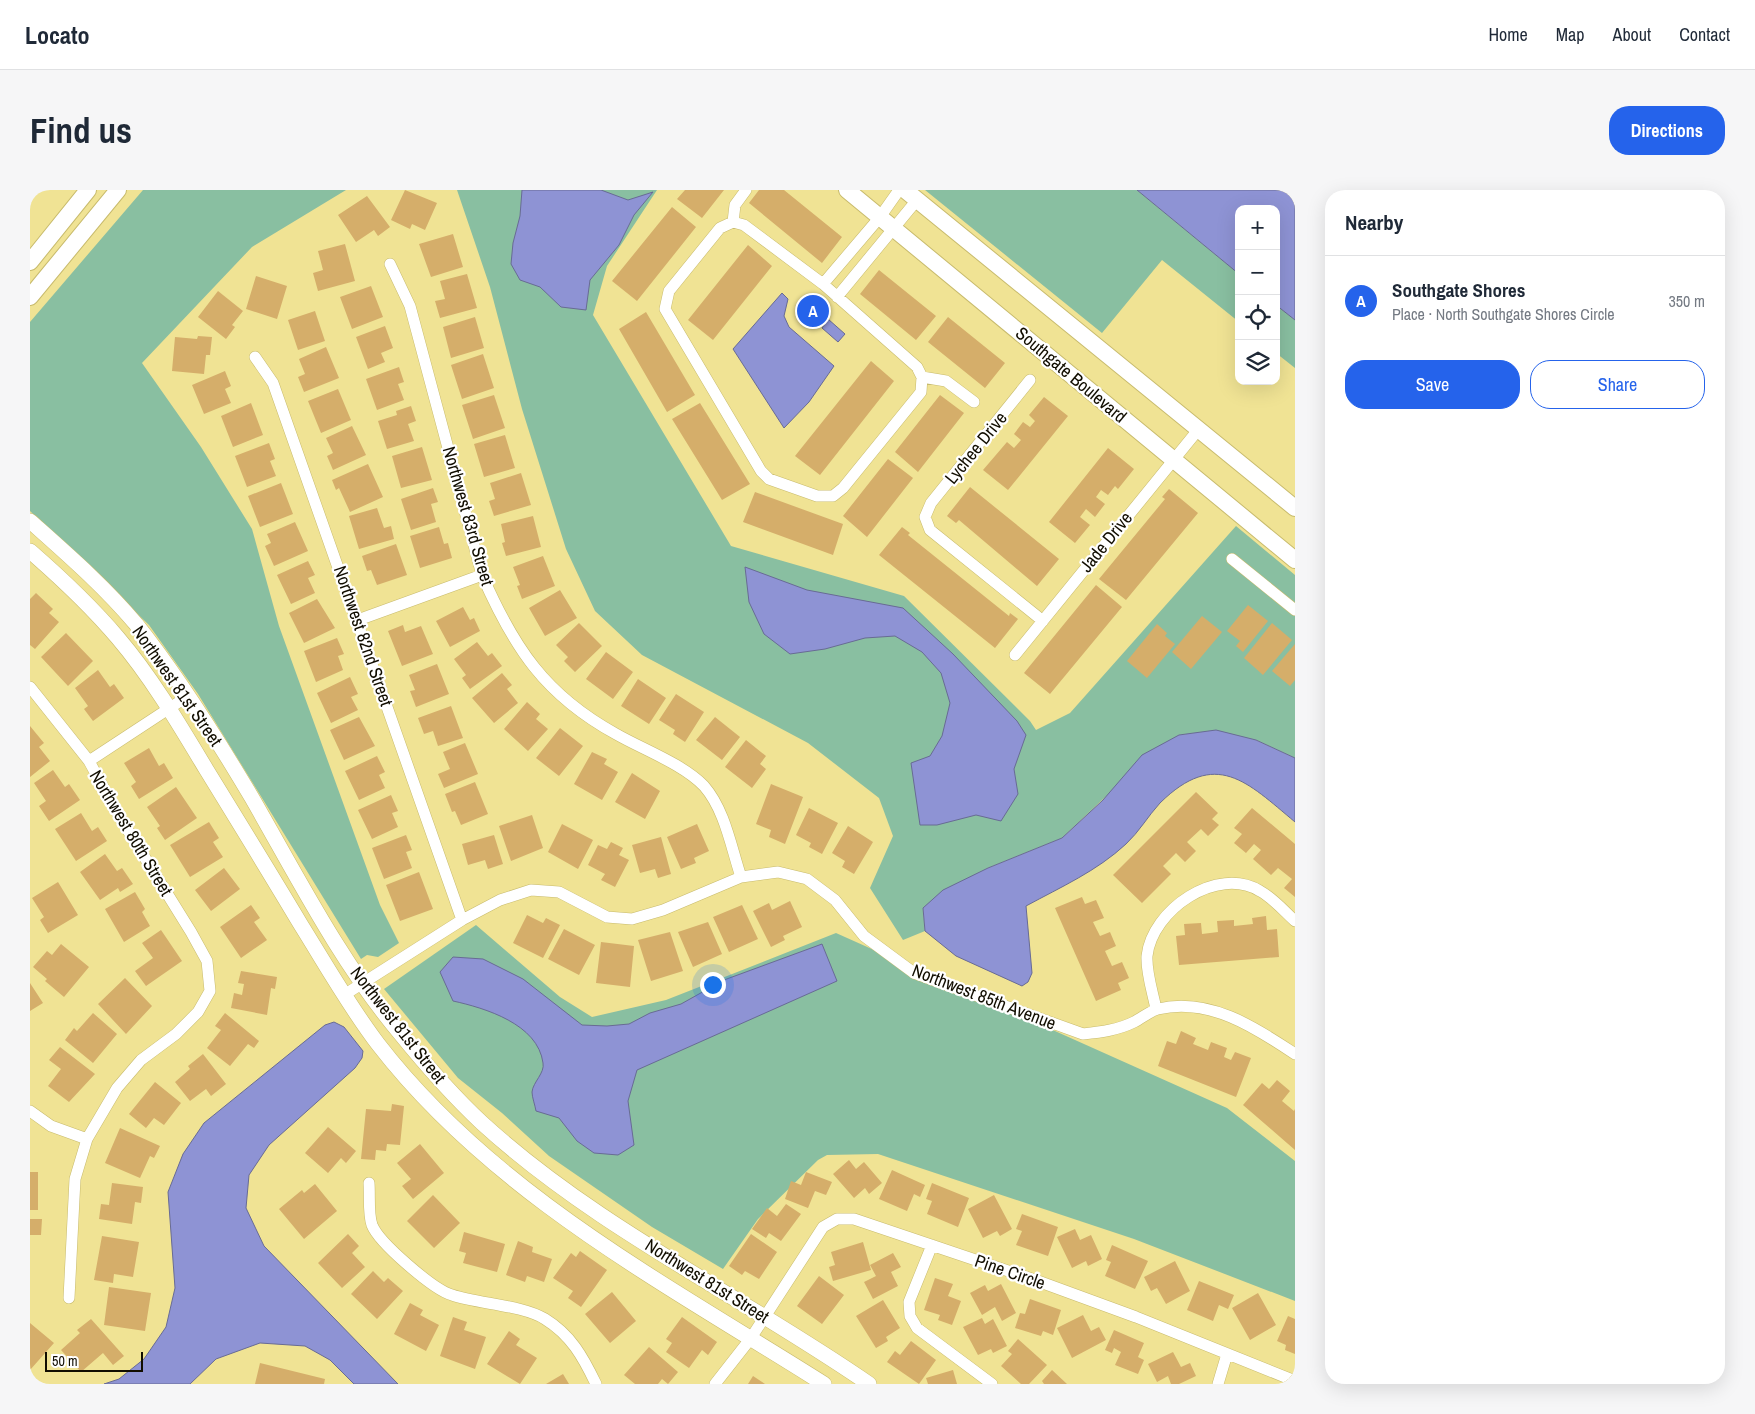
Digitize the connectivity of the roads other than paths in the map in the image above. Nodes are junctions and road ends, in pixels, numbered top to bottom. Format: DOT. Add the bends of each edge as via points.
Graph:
graph roads {
  1 [pos="88,190"];
  2 [pos="118,190"];
  3 [pos="746,190"];
  4 [pos="847,190"];
  5 [pos="899,190"];
  6 [pos="911,195"];
  7 [pos="880,217"];
  8 [pos="733,222"];
  9 [pos="893,228"];
  10 [pos="30,262"];
  11 [pos="390,264"];
  12 [pos="823,284"];
  13 [pos="30,297"];
  14 [pos="837,297"];
  15 [pos="255,357"];
  16 [pos="922,378"];
  17 [pos="1030,380"];
  18 [pos="974,402"];
  19 [pos="1198,430"];
  20 [pos="1173,459"];
  21 [pos="1295,508"];
  22 [pos="30,521"];
  23 [pos="30,551"];
  24 [pos="1232,560"];
  25 [pos="1295,560"];
  26 [pos="482,575"];
  27 [pos="1295,610"];
  28 [pos="358,620"];
  29 [pos="1043,621"];
  30 [pos="1014,655"];
  31 [pos="30,687"];
  32 [pos="188,696"];
  33 [pos="169,708"];
  34 [pos="89,760"];
  35 [pos="741,877"];
  36 [pos="462,920"];
  37 [pos="1295,921"];
  38 [pos="362,984"];
  39 [pos="344,995"];
  40 [pos="1156,1009"];
  41 [pos="1295,1054"];
  42 [pos="30,1111"];
  43 [pos="87,1139"];
  44 [pos="369,1183"];
  45 [pos="932,1245"];
  46 [pos="68,1298"];
  47 [pos="764,1317"];
  48 [pos="751,1338"];
  49 [pos="1227,1354"];
  50 [pos="1295,1381"];
  51 [pos="596,1384"];
  52 [pos="715,1384"];
  53 [pos="824,1384"];
  54 [pos="869,1384"];
  55 [pos="992,1384"];
  56 [pos="1218,1384"];
  1 -- 10 [label="main road"];
  2 -- 13 [label="main road"];
  3 -- 8 [label="street" via="735,205"];
  4 -- 7 [label="main road, Southgate Boulevard"];
  5 -- 7 [label="street"];
  6 -- 9 [label="street"];
  6 -- 19 [label="main road, Southgate Boulevard"];
  7 -- 9 [label="main road, Southgate Boulevard"];
  7 -- 12 [label="street"];
  8 -- 12 [label="street" via="744,225"];
  8 -- 16 [label="street" via="720,228 669,291 665,308 761,471 769,479 818,496 833,496 922,392"];
  9 -- 14 [label="street"];
  9 -- 20 [label="main road, Southgate Boulevard"];
  11 -- 26 [label="street, Northwest 83rd Street" via="410,306"];
  12 -- 14 [label="street"];
  14 -- 16 [label="street" via="917,367"];
  15 -- 28 [label="street, Northwest 82nd Street" via="274,383"];
  16 -- 18 [label="street" via="946,381"];
  17 -- 29 [label="street, Lychee Drive" via="931,504 925,517 930,530"];
  19 -- 20 [label="street, Jade Drive"];
  19 -- 21 [label="main road, Southgate Boulevard"];
  20 -- 25 [label="main road, Southgate Boulevard"];
  20 -- 29 [label="street, Jade Drive"];
  22 -- 32 [label="street, Northwest 81st Street" via="86,571 135,624"];
  23 -- 33 [label="street, Northwest 81st Street" via="72,586 119,639"];
  24 -- 27 [label="street"];
  26 -- 28 [label="street"];
  26 -- 35 [label="street, Northwest 83rd Street" via="500,617 546,683 576,710 688,773 703,786 717,804"];
  28 -- 36 [label="street, Northwest 82nd Street"];
  29 -- 30 [label="street, Jade Drive"];
  31 -- 34 [label="street, Northwest 80th Street"];
  32 -- 33 [label="street"];
  32 -- 38 [label="street, Northwest 81st Street"];
  33 -- 34 [label="street"];
  33 -- 39 [label="street, Northwest 81st Street"];
  34 -- 43 [label="street, Northwest 80th Street" via="207,961 210,991 198,1012 176,1034 141,1060 117,1088"];
  35 -- 36 [label="street, Northwest 85th Avenue" via="663,910 632,919 607,917 559,892 531,890 500,900"];
  35 -- 40 [label="street, Northwest 85th Avenue" via="778,872 807,880 835,900 864,936 914,973 1083,1034 1108,1032"];
  36 -- 38 [label="street, Northwest 85th Avenue"];
  37 -- 40 [label="street" via="1260,890 1239,883 1216,884 1188,898 1167,915 1153,935 1147,957"];
  38 -- 39 [label="street, Northwest 85th Avenue"];
  38 -- 47 [label="street, Northwest 81st Street" via="444,1084 482,1123 523,1157 619,1226"];
  39 -- 48 [label="street, Northwest 81st Street" via="378,1044 468,1142 585,1234"];
  40 -- 41 [label="street" via="1187,1006 1218,1011 1262,1032"];
  42 -- 43 [label="street" via="51,1126"];
  43 -- 46 [label="street" via="75,1180"];
  44 -- 51 [label="street" via="372,1226 394,1253 424,1279 450,1295 543,1318 563,1332 581,1353"];
  45 -- 47 [label="street, Pine Circle" via="854,1219 837,1220 823,1226"];
  45 -- 49 [label="street, Pine Circle" via="1035,1280"];
  45 -- 55 [label="street" via="909,1302 910,1316 917,1328"];
  47 -- 48 [label="street, Pine Circle"];
  47 -- 54 [label="street, Northwest 81st Street"];
  48 -- 52 [label="street, Pine Circle"];
  48 -- 53 [label="street, Northwest 81st Street"];
  49 -- 50 [label="street, Pine Circle"];
  49 -- 56 [label="street"];
}
